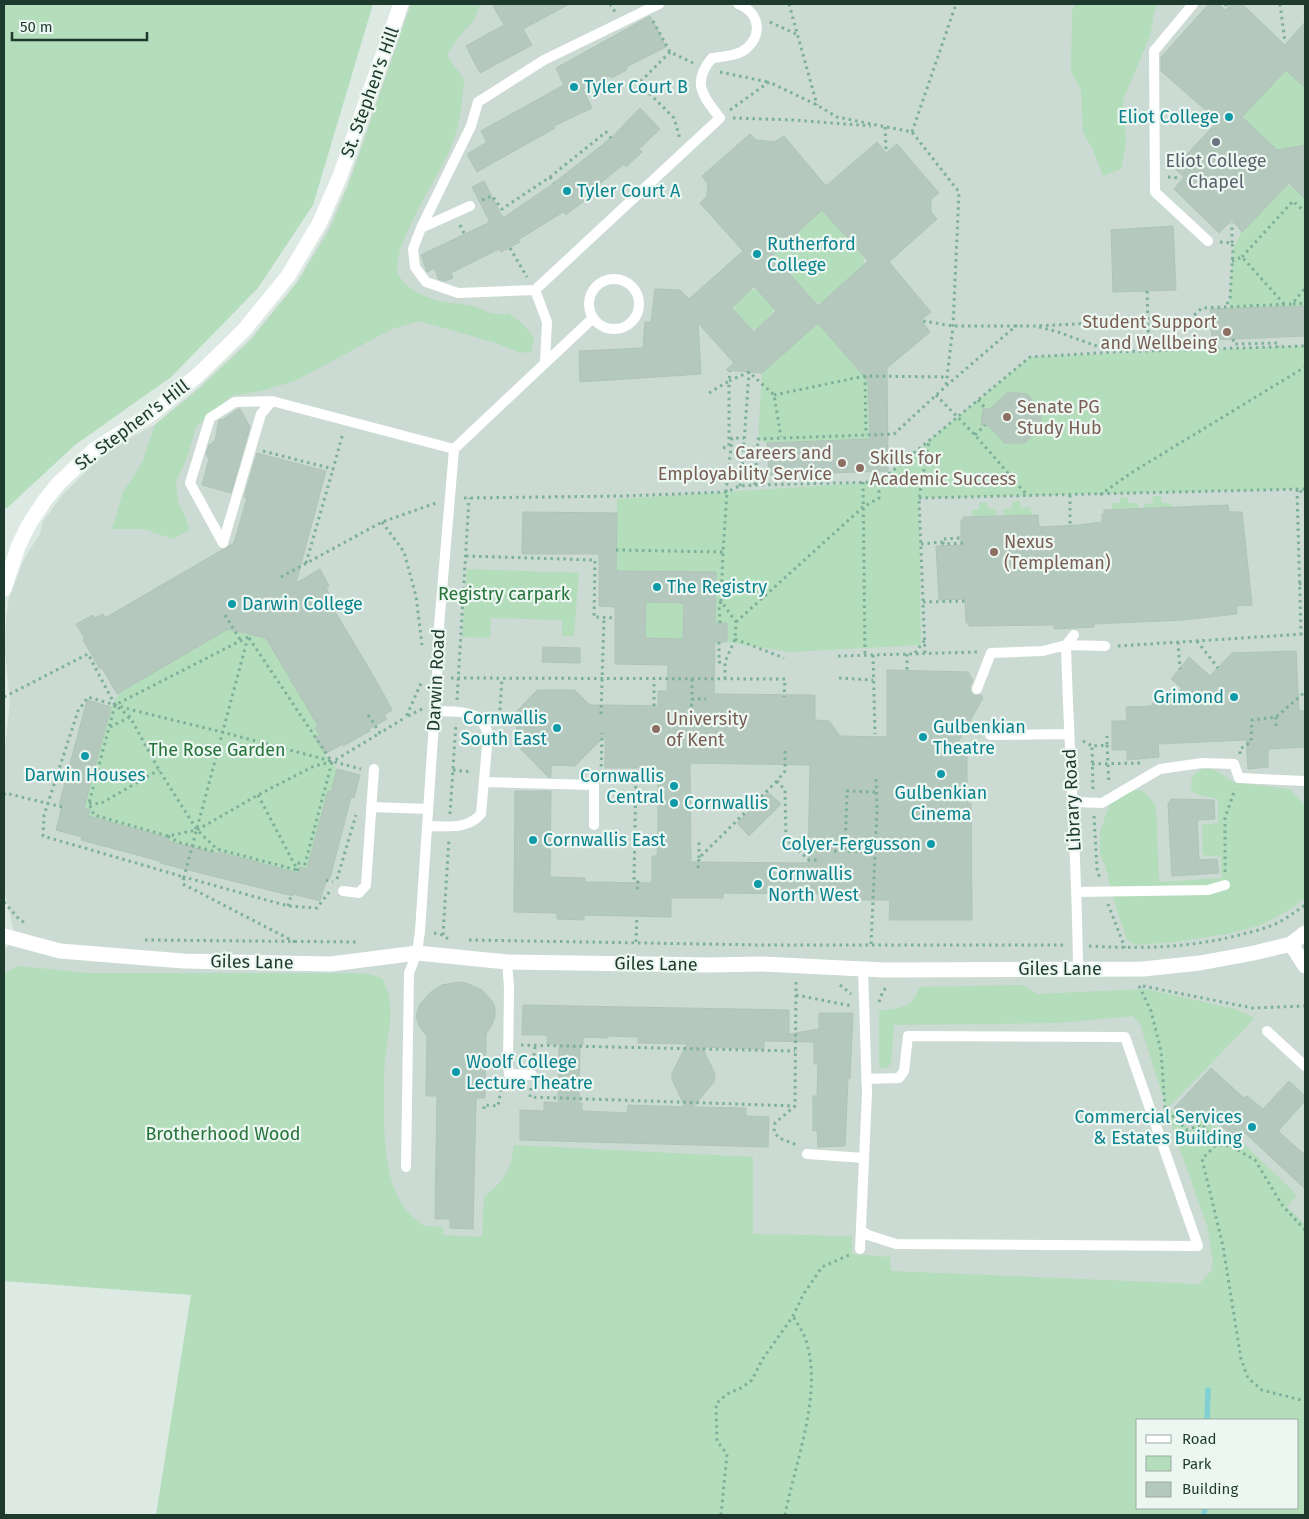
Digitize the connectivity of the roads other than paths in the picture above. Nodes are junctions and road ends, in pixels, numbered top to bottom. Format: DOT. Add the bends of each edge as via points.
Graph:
graph roads {
  1 [pos="401,4"];
  2 [pos="659,4"];
  3 [pos="738,4"];
  4 [pos="1193,4"];
  5 [pos="470,206"];
  6 [pos="421,228"];
  7 [pos="1208,241"];
  8 [pos="535,290"];
  9 [pos="593,318"];
  10 [pos="545,361"];
  11 [pos="272,401"];
  12 [pos="454,449"];
  13 [pos="4,589"];
  14 [pos="1074,635"];
  15 [pos="1066,646"];
  16 [pos="1105,646"];
  17 [pos="977,689"];
  18 [pos="435,707"];
  19 [pos="1069,734"];
  20 [pos="990,735"];
  21 [pos="371,770"];
  22 [pos="1305,781"];
  23 [pos="484,782"];
  24 [pos="1073,802"];
  25 [pos="372,807"];
  26 [pos="428,809"];
  27 [pos="594,825"];
  28 [pos="427,826"];
  29 [pos="1225,885"];
  30 [pos="343,891"];
  31 [pos="1077,892"];
  32 [pos="1305,933"];
  33 [pos="4,936"];
  34 [pos="1291,944"];
  35 [pos="418,953"];
  36 [pos="506,962"];
  37 [pos="1305,966"];
  38 [pos="864,969"];
  39 [pos="1078,969"];
  40 [pos="1267,1031"];
  41 [pos="1305,1066"];
  42 [pos="532,1075"];
  43 [pos="866,1079"];
  44 [pos="807,1154"];
  45 [pos="864,1158"];
  46 [pos="406,1167"];
  47 [pos="861,1230"];
  48 [pos="856,1251"];
  1 -- 13 [label="street, St. Stephen's Hill" via="340,176 320,222 288,276 244,330 199,374 151,414 95,450 58,484 28,526"];
  2 -- 6 [label="lane" via="544,60 478,102 471,126"];
  3 -- 8 [label="lane" via="754,15 758,27 754,38 744,51 712,58 703,68 699,83 720,118"];
  4 -- 7 [label="lane" via="1154,51 1155,192"];
  5 -- 6 [label="lane"];
  6 -- 8 [label="lane" via="414,249 415,267 426,282 458,294"];
  8 -- 10 [label="lane" via="547,322"];
  9 -- 9 [label="lane" via="589,299 602,281 622,280 630,284 639,301 638,311 628,325 610,328"];
  9 -- 10 [label="lane"];
  10 -- 12 [label="lane"];
  11 -- 11 [label="lane" via="235,402 210,418 190,483 223,543 261,414"];
  11 -- 12 [label="lane"];
  12 -- 18 [label="lane, Darwin Road"];
  14 -- 15 [label="lane"];
  15 -- 16 [label="lane"];
  15 -- 17 [label="lane" via="1043,651 991,654"];
  15 -- 19 [label="lane, Library Road"];
  18 -- 23 [label="lane" via="470,714 486,724"];
  18 -- 26 [label="lane, Darwin Road"];
  19 -- 20 [label="lane"];
  19 -- 24 [label="lane, Library Road"];
  21 -- 25 [label="lane"];
  22 -- 24 [label="lane" via="1239,778 1234,764 1202,763 1160,769 1102,803"];
  23 -- 27 [label="lane" via="594,785"];
  23 -- 28 [label="lane" via="482,809 477,818 464,825"];
  24 -- 31 [label="lane, Library Road"];
  25 -- 26 [label="lane"];
  25 -- 30 [label="lane" via="366,885 359,893"];
  26 -- 28 [label="lane, Darwin Road"];
  28 -- 35 [label="lane, Darwin Road"];
  29 -- 31 [label="lane" via="1208,890"];
  31 -- 39 [label="lane, Library Road"];
  32 -- 34 [label="street, Giles Lane"];
  33 -- 35 [label="street, Giles Lane" via="60,951 183,960 331,964"];
  34 -- 37 [label="street"];
  34 -- 39 [label="street, Giles Lane" via="1182,966"];
  35 -- 36 [label="street, Giles Lane"];
  35 -- 46 [label="lane, Darwin Road" via="409,973"];
  36 -- 38 [label="street, Giles Lane" via="762,964"];
  36 -- 42 [label="lane" via="510,988 509,1074"];
  38 -- 39 [label="street, Giles Lane"];
  38 -- 43 [label="lane"];
  40 -- 41 [label="lane"];
  43 -- 45 [label="lane"];
  43 -- 47 [label="lane" via="899,1078 904,1071 908,1036 1125,1037 1198,1246 896,1244"];
  44 -- 45 [label="lane"];
  45 -- 47 [label="lane"];
  47 -- 48 [label="lane"];
}
